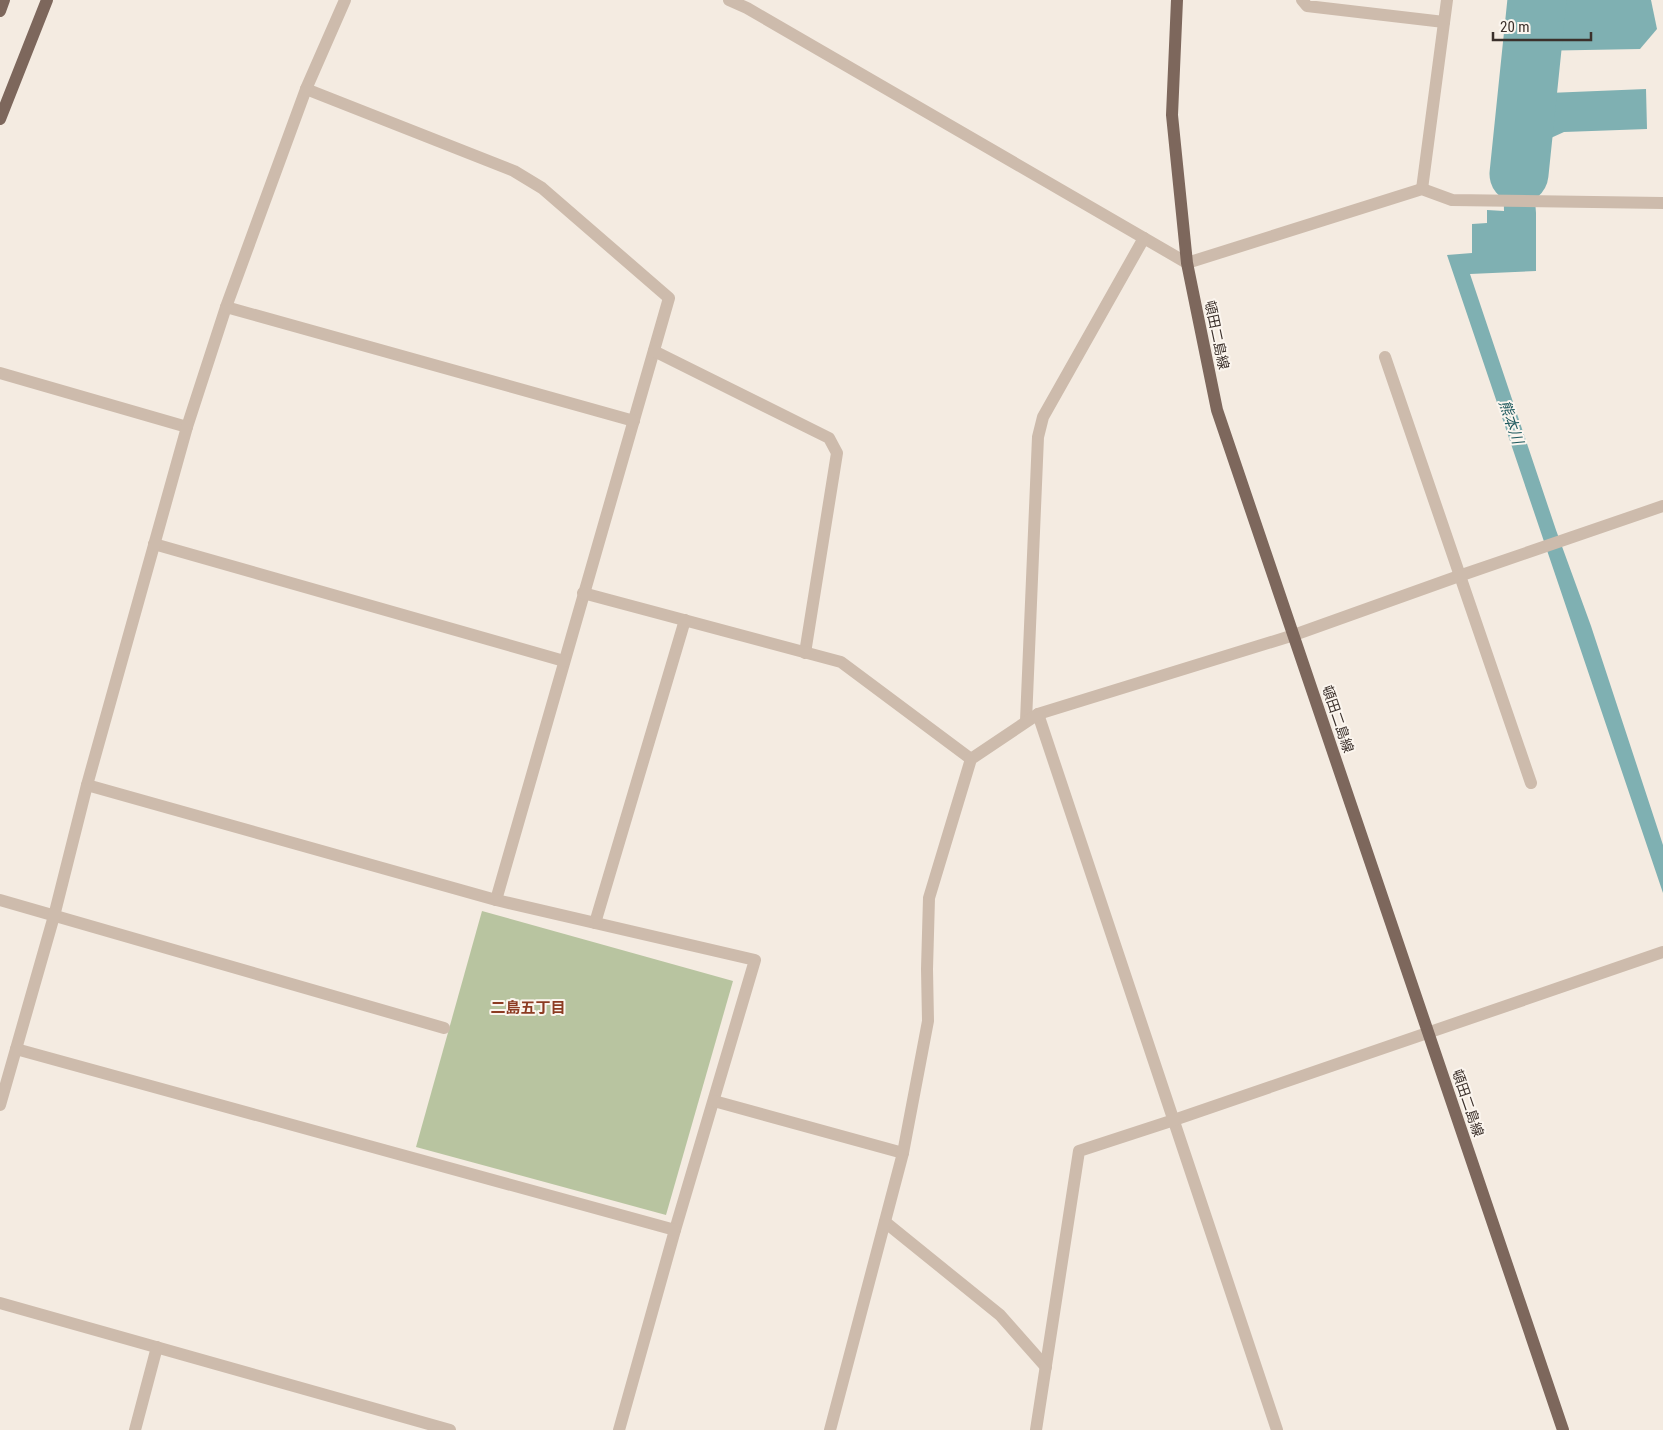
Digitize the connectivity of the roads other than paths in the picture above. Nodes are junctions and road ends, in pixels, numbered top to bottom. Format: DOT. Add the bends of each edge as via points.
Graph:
graph roads {
  1 [pos="4,0"];
  2 [pos="47,0"];
  3 [pos="345,0"];
  4 [pos="729,0"];
  5 [pos="1177,0"];
  6 [pos="1302,0"];
  7 [pos="1447,0"];
  8 [pos="748,4"];
  9 [pos="0,11"];
  10 [pos="1444,22"];
  11 [pos="306,89"];
  12 [pos="0,119"];
  13 [pos="1422,189"];
  14 [pos="1663,203"];
  15 [pos="1144,238"];
  16 [pos="1187,263"];
  17 [pos="226,307"];
  18 [pos="654,351"];
  19 [pos="1385,357"];
  20 [pos="0,374"];
  21 [pos="634,421"];
  22 [pos="187,427"];
  23 [pos="1663,506"];
  24 [pos="154,544"];
  25 [pos="1459,576"];
  26 [pos="583,593"];
  27 [pos="685,620"];
  28 [pos="1294,635"];
  29 [pos="805,653"];
  30 [pos="564,661"];
  31 [pos="1038,714"];
  32 [pos="1026,721"];
  33 [pos="970,759"];
  34 [pos="1531,783"];
  35 [pos="87,785"];
  36 [pos="0,900"];
  37 [pos="496,900"];
  38 [pos="54,916"];
  39 [pos="594,923"];
  40 [pos="1663,952"];
  41 [pos="444,1028"];
  42 [pos="1428,1032"];
  43 [pos="16,1049"];
  44 [pos="714,1101"];
  45 [pos="0,1105"];
  46 [pos="1174,1120"];
  47 [pos="903,1153"];
  48 [pos="885,1222"];
  49 [pos="675,1230"];
  50 [pos="0,1304"];
  51 [pos="157,1348"];
  52 [pos="1046,1367"];
  53 [pos="135,1430"];
  54 [pos="450,1430"];
  55 [pos="619,1430"];
  56 [pos="830,1430"];
  57 [pos="1036,1430"];
  58 [pos="1277,1430"];
  59 [pos="1563,1430"];
  1 -- 9 [label="main road"];
  2 -- 12 [label="main road"];
  3 -- 11 [label="street"];
  4 -- 8 [label="street"];
  5 -- 16 [label="main road, 頓田二島線" via="1172,115"];
  6 -- 10 [label="street" via="1308,6"];
  7 -- 10 [label="street"];
  8 -- 15 [label="street"];
  10 -- 13 [label="street"];
  11 -- 17 [label="street"];
  11 -- 18 [label="street" via="514,171 542,188 669,298"];
  13 -- 14 [label="street" via="1452,200"];
  13 -- 16 [label="street"];
  15 -- 16 [label="street"];
  15 -- 32 [label="street" via="1043,417 1038,437"];
  16 -- 28 [label="main road, 頓田二島線" via="1217,410"];
  17 -- 21 [label="street"];
  17 -- 22 [label="street"];
  18 -- 21 [label="street"];
  18 -- 29 [label="street" via="829,438 837,453"];
  19 -- 25 [label="street"];
  20 -- 22 [label="street"];
  21 -- 26 [label="street"];
  22 -- 24 [label="street"];
  23 -- 25 [label="street"];
  24 -- 30 [label="street"];
  24 -- 35 [label="street"];
  25 -- 28 [label="street"];
  25 -- 34 [label="street"];
  26 -- 27 [label="street"];
  26 -- 30 [label="street"];
  27 -- 29 [label="street"];
  27 -- 39 [label="street"];
  28 -- 31 [label="street"];
  28 -- 42 [label="main road, 頓田二島線"];
  29 -- 33 [label="street" via="841,662"];
  30 -- 37 [label="street"];
  31 -- 32 [label="street"];
  31 -- 46 [label="street"];
  32 -- 33 [label="street"];
  33 -- 47 [label="street" via="929,898 928,1021"];
  35 -- 37 [label="street"];
  35 -- 38 [label="street"];
  36 -- 38 [label="street"];
  37 -- 39 [label="street"];
  38 -- 41 [label="street"];
  38 -- 43 [label="street"];
  39 -- 44 [label="street" via="755,960"];
  40 -- 42 [label="street"];
  42 -- 46 [label="street"];
  42 -- 59 [label="main road, 頓田二島線"];
  43 -- 45 [label="street"];
  43 -- 49 [label="street"];
  44 -- 47 [label="street"];
  44 -- 49 [label="street"];
  46 -- 52 [label="street" via="1079,1151"];
  46 -- 58 [label="street"];
  47 -- 48 [label="street"];
  48 -- 52 [label="street" via="1000,1315"];
  48 -- 56 [label="street"];
  49 -- 55 [label="street"];
  50 -- 51 [label="street"];
  51 -- 53 [label="street"];
  51 -- 54 [label="street"];
  52 -- 57 [label="street"];
}
